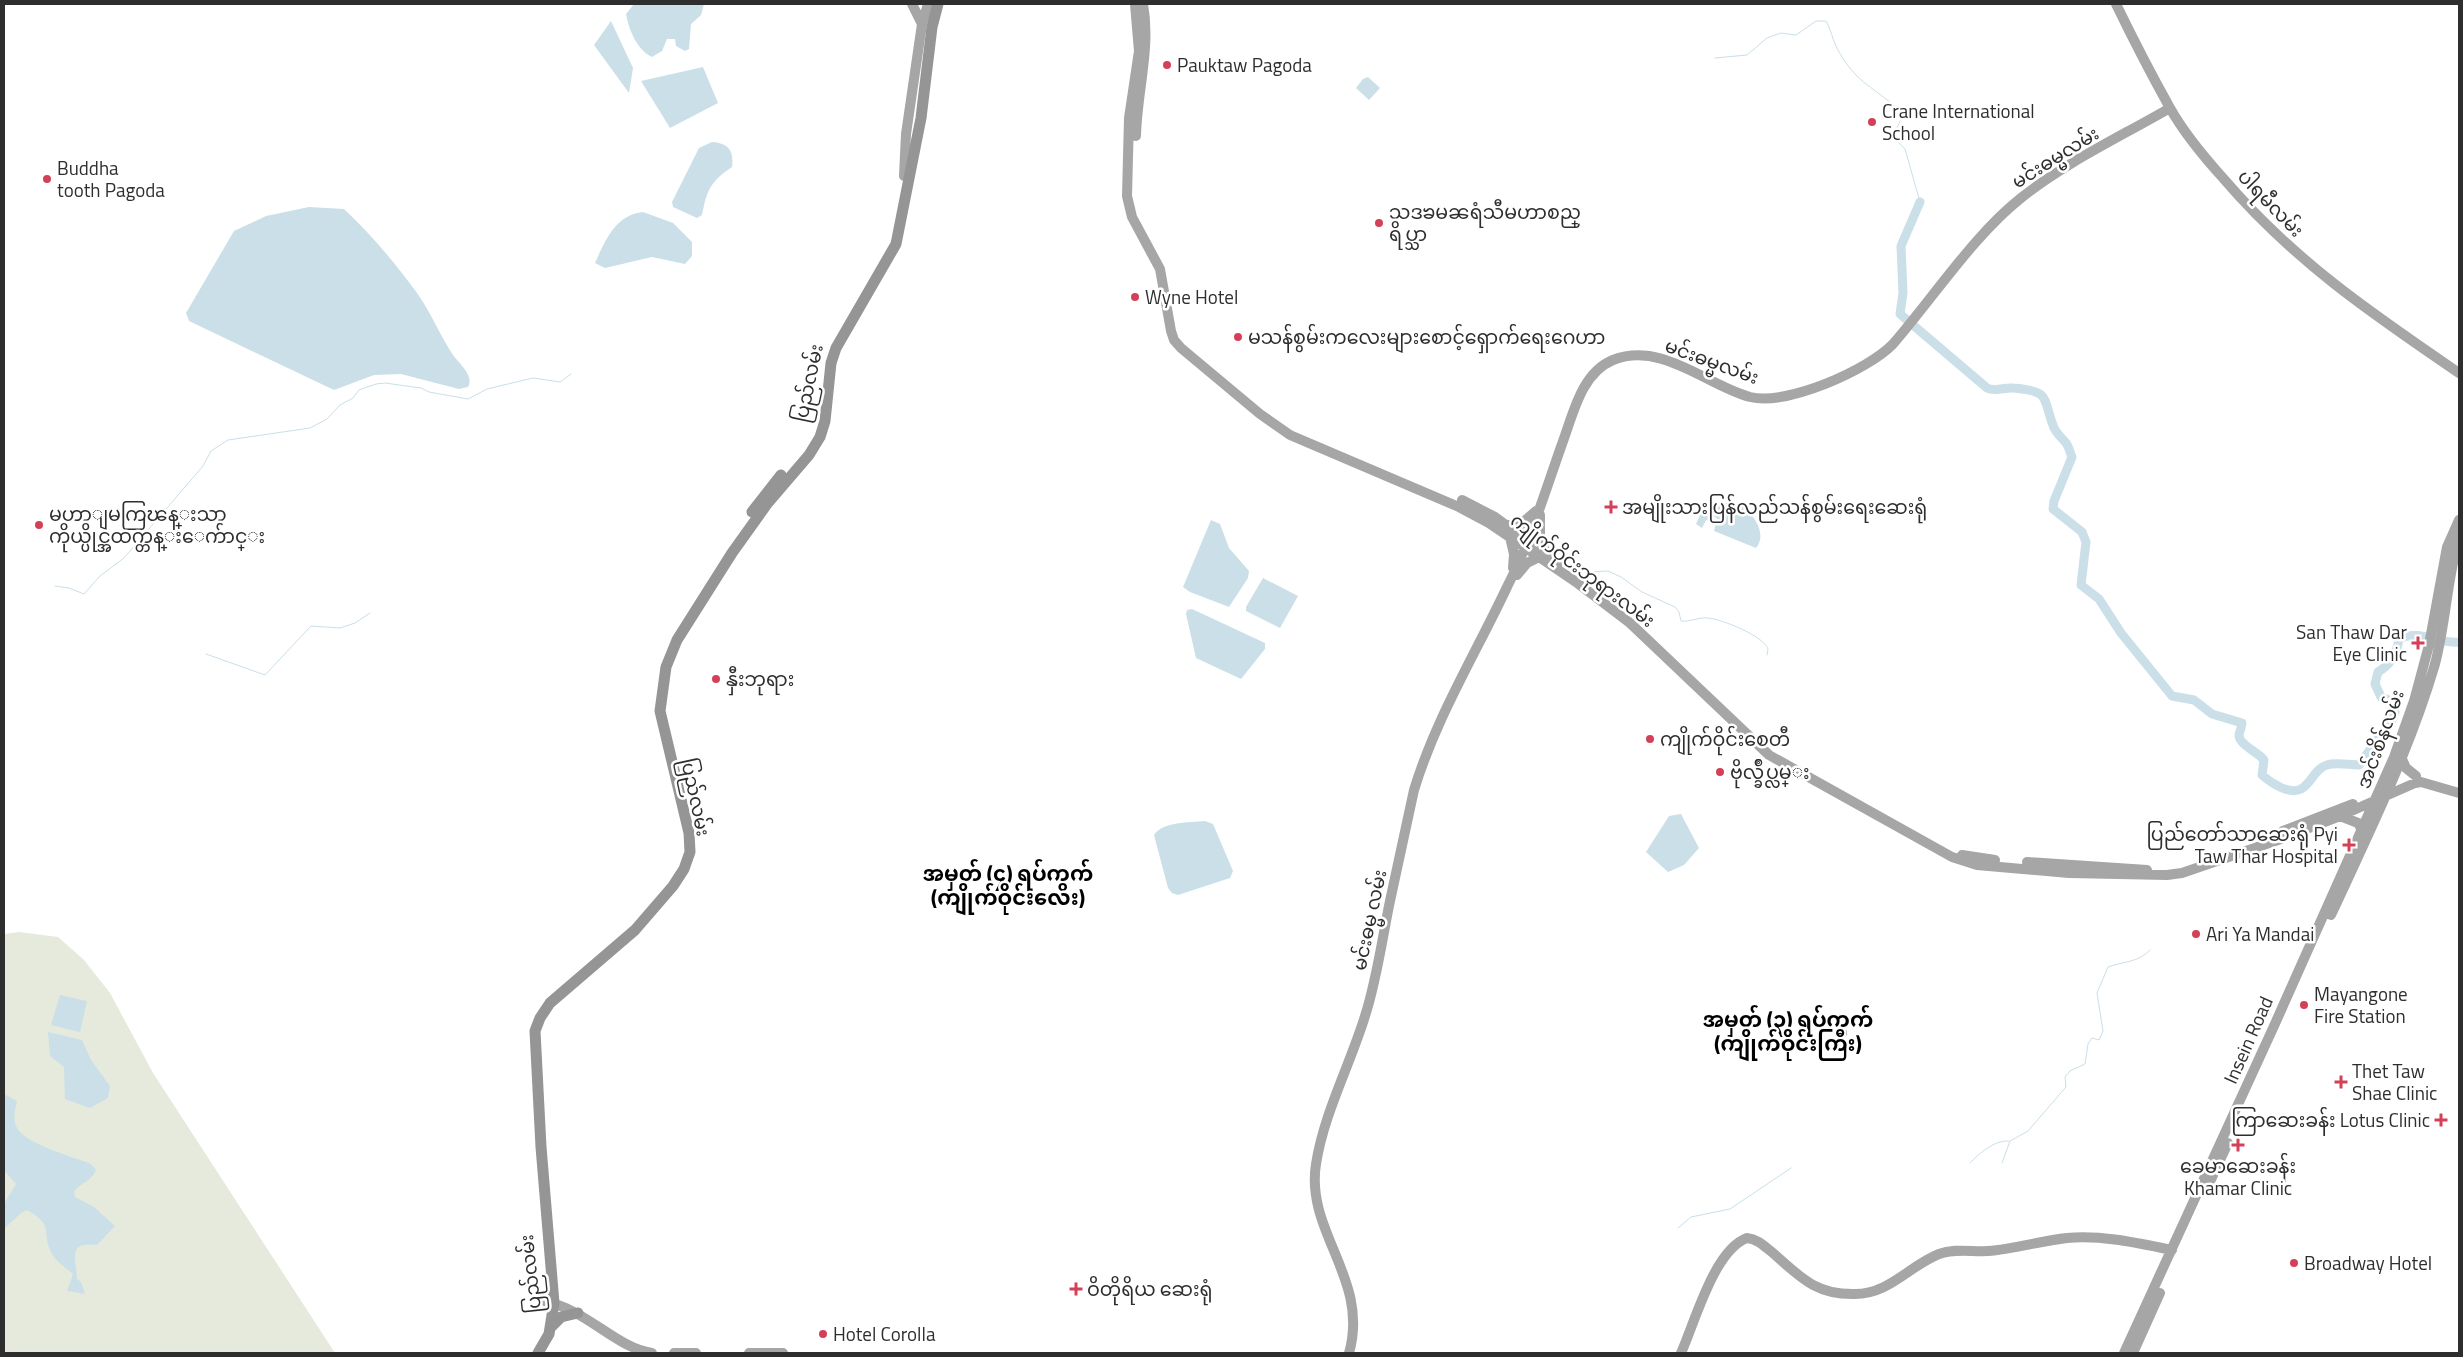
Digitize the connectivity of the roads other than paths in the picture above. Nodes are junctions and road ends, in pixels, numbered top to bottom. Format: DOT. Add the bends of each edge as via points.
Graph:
graph roads {
  1 [pos="912,4"];
  2 [pos="928,4"];
  3 [pos="933,4"];
  4 [pos="938,4"];
  5 [pos="944,4"];
  6 [pos="1135,4"];
  7 [pos="1143,4"];
  8 [pos="2116,4"];
  9 [pos="922,24"];
  10 [pos="2170,108"];
  11 [pos="1132,137"];
  12 [pos="910,160"];
  13 [pos="907,176"];
  14 [pos="1200,360"];
  15 [pos="2459,373"];
  16 [pos="1540,507"];
  17 [pos="2459,520"];
  18 [pos="1507,525"];
  19 [pos="1510,537"];
  20 [pos="2459,537"];
  21 [pos="1526,544"];
  22 [pos="1543,555"];
  23 [pos="2445,580"];
  24 [pos="1508,586"];
  25 [pos="2434,646"];
  26 [pos="2402,759"];
  27 [pos="2416,776"];
  28 [pos="2392,786"];
  29 [pos="2459,786"];
  30 [pos="2459,793"];
  31 [pos="2380,797"];
  32 [pos="2340,816"];
  33 [pos="2362,830"];
  34 [pos="2353,850"];
  35 [pos="2069,869"];
  36 [pos="2172,1250"];
  37 [pos="555,1304"];
  38 [pos="578,1313"];
  39 [pos="551,1326"];
  40 [pos="1354,1338"];
  41 [pos="538,1353"];
  42 [pos="652,1353"];
  43 [pos="674,1353"];
  44 [pos="696,1353"];
  45 [pos="749,1353"];
  46 [pos="783,1353"];
  47 [pos="1349,1353"];
  48 [pos="1356,1353"];
  49 [pos="1681,1353"];
  50 [pos="2124,1353"];
  51 [pos="2133,1353"];
  1 -- 9 [label="main road"];
  2 -- 9 [label="main road, ပြည်လမ်း"];
  3 -- 12 [label="highway, ပြည်လမ်း" via="927,27"];
  4 -- 12 [label="highway, ပြည်လမ်း"];
  5 -- 13 [label="main road, ပြည်လမ်း" via="937,28 917,160"];
  6 -- 11 [label="main road, ကျိုက်ဝိုင်းဘုရားလမ်း" via="1139,51 1131,100"];
  7 -- 11 [label="main road" via="1147,40"];
  8 -- 10 [label="main road, ပါရမီလမ်း"];
  9 -- 13 [label="main road, ပြည်လမ်း" via="904,156"];
  10 -- 15 [label="main road, ပါရမီလမ်း" via="2214,168 2279,239 2344,294"];
  10 -- 16 [label="main road, မင်းဓမ္မလမ်း" via="2050,176 2019,199 1984,235 1893,344 1862,368 1818,387 1769,398 1751,397 1660,358 1635,356 1602,366 1583,389"];
  11 -- 14 [label="main road, ကျိုက်ဝိုင်းဘုရားလမ်း" via="1132,170 1127,196 1132,217 1160,268 1174,340"];
  12 -- 13 [label="highway, ပြည်လမ်း"];
  13 -- 37 [label="highway, ပြည်လမ်း" via="894,249 833,355 826,421 820,437 732,553 681,634 666,667 660,711 689,833 690,852 684,869 635,930 550,1003 540,1018 536,1031 540,1131"];
  14 -- 18 [label="main road, ကျိုက်ဝိုင်းဘုရားလမ်း" via="1299,432 1461,500"];
  14 -- 19 [label="main road, ကျိုက်ဝိုင်းဘုရားလမ်း" via="1260,414 1290,435 1459,507"];
  16 -- 18 [label="main road" via="1526,522"];
  16 -- 21 [label="main road, မင်းဓမ္မ လမ်း"];
  16 -- 22 [label="main road"];
  17 -- 23 [label="main road, အင်းစိန်လမ်း" via="2447,548"];
  18 -- 21 [label="main road, ကျိုက်ဝိုင်းဘုရားလမ်း"];
  19 -- 21 [label="main road, ကျိုက်ဝိုင်းဘုရားလမ်း"];
  19 -- 24 [label="main road" via="1514,564"];
  20 -- 23 [label="main road, အင်းစိန်လမ်း"];
  21 -- 22 [label="main road, ကျိုက်ဝိုင်းဘုရားလမ်း"];
  21 -- 24 [label="main road, မင်းဓမ္မ လမ်း"];
  22 -- 24 [label="main road" via="1527,563"];
  22 -- 35 [label="main road, ကျိုက်ဝိုင်းဘုရားလမ်း" via="1630,622 1770,755 1965,856"];
  23 -- 25 [label="main road, အင်းစိန်လမ်း"];
  24 -- 40 [label="main road, မင်းဓမ္မ လမ်း" via="1449,700 1424,757 1366,1014 1316,1163 1316,1204 1351,1298"];
  25 -- 26 [label="main road, အင်းစိန်လမ်း" via="2419,715"];
  25 -- 31 [label="main road, အင်းစိန်လမ်း"];
  26 -- 27 [label="main road" via="2406,768"];
  26 -- 28 [label="main road, အင်းစိန်လမ်း"];
  27 -- 28 [label="main road"];
  27 -- 29 [label="main road"];
  28 -- 31 [label="main road, အင်းစိန်လမ်း"];
  30 -- 31 [label="main road" via="2421,782"];
  31 -- 32 [label="main road, ကျိုက်ဝိုင်းဘုရားလမ်း"];
  31 -- 33 [label="main road, အင်းစိန်လမ်း"];
  31 -- 35 [label="main road, ကျိုက်ဝိုင်းဘုရားလမ်း" via="2179,867"];
  31 -- 51 [label="main road, Insein Road" via="2355,863"];
  32 -- 33 [label="main road" via="2358,823"];
  32 -- 35 [label="main road, ကျိုက်ဝိုင်းဘုရားလမ်း" via="2182,872 2153,876"];
  33 -- 34 [label="main road, အင်းစိန်လမ်း"];
  34 -- 36 [label="main road, Insein Road"];
  36 -- 49 [label="main road" via="2089,1237 1988,1251 1950,1251 1932,1257 1886,1287 1864,1294 1839,1294 1813,1286 1760,1243 1747,1238 1732,1248 1716,1269"];
  36 -- 50 [label="main road, Insein Road"];
  37 -- 38 [label="main road"];
  37 -- 39 [label="highway, ပြည်လမ်း"];
  38 -- 39 [label="highway" via="561,1316"];
  38 -- 42 [label="main road" via="633,1347"];
  39 -- 41 [label="highway, ပြည်လမ်း" via="548,1339"];
  40 -- 47 [label="main road, မင်းဓမ္မ လမ်း"];
  40 -- 48 [label="main road"];
  43 -- 44 [label="main road"];
  45 -- 46 [label="main road"];
}
